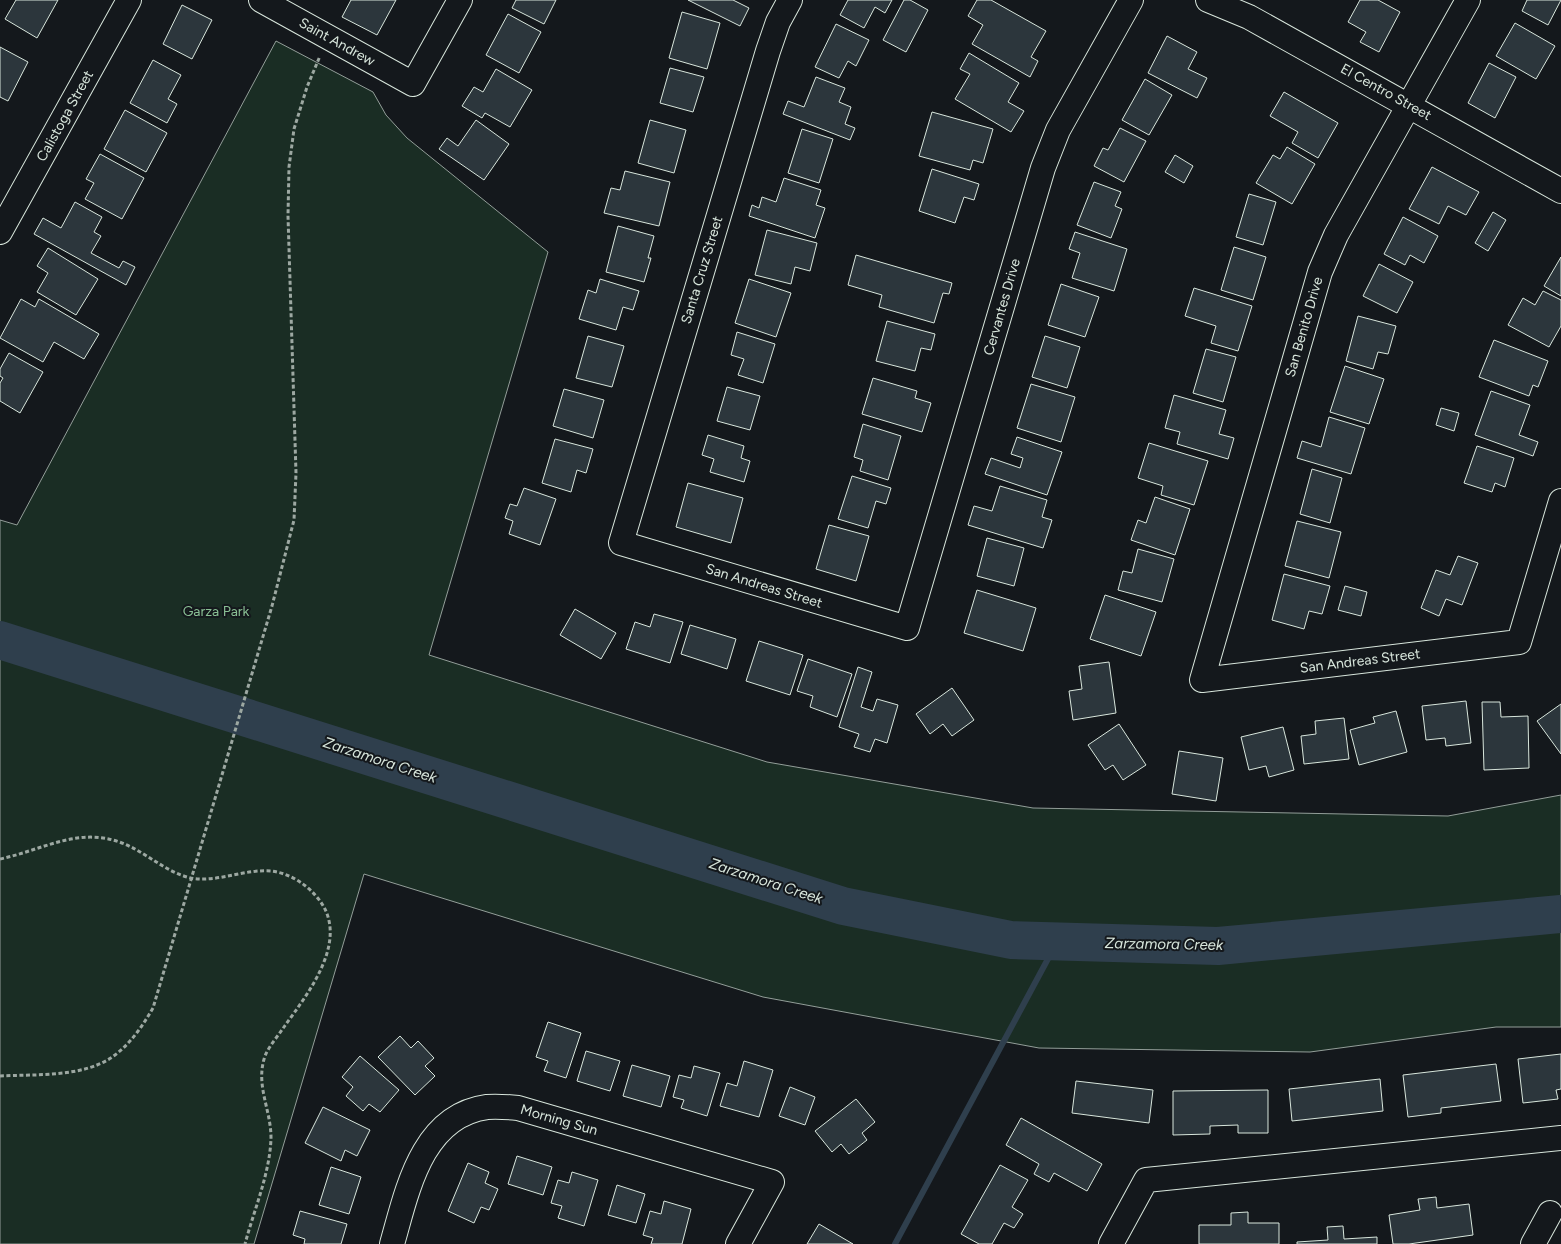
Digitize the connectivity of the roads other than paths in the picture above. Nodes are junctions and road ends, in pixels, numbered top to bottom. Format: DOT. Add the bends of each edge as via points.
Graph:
graph roads {
  1 [pos="129,0"];
  2 [pos="261,0"];
  3 [pos="460,0"];
  4 [pos="790,0"];
  5 [pos="1131,0"];
  6 [pos="1208,0"];
  7 [pos="1468,0"];
  8 [pos="1410,105"];
  9 [pos="1561,191"];
  10 [pos="0,232"];
  11 [pos="1561,502"];
  12 [pos="622,543"];
  13 [pos="907,628"];
  14 [pos="1202,680"];
  15 [pos="1561,1138"];
  16 [pos="1558,1209"];
  17 [pos="392,1244"];
  18 [pos="738,1244"];
  19 [pos="1111,1244"];
  20 [pos="1533,1244"];
  1 -- 10 [label="street, Calistoga Street"];
  2 -- 3 [label="street, Saint Andrew" via="414,84"];
  4 -- 12 [label="street, Santa Cruz Street" via="768,50"];
  5 -- 13 [label="street, Cervantes Drive" via="1058,130 1043,168"];
  6 -- 8 [label="street, El Centro Street" via="1250,17"];
  7 -- 8 [label="street, San Benito Drive"];
  8 -- 9 [label="street, El Centro Street"];
  8 -- 14 [label="street, San Benito Drive" via="1336,235 1320,272"];
  11 -- 14 [label="street, San Andreas Street" via="1519,642"];
  12 -- 13 [label="street, San Andreas Street"];
  15 -- 19 [label="street" via="1146,1180"];
  16 -- 20 [label="street"];
  17 -- 18 [label="street, Morning Sun" via="410,1180 425,1151 441,1129 462,1114 487,1107 518,1108 772,1182"];
}
